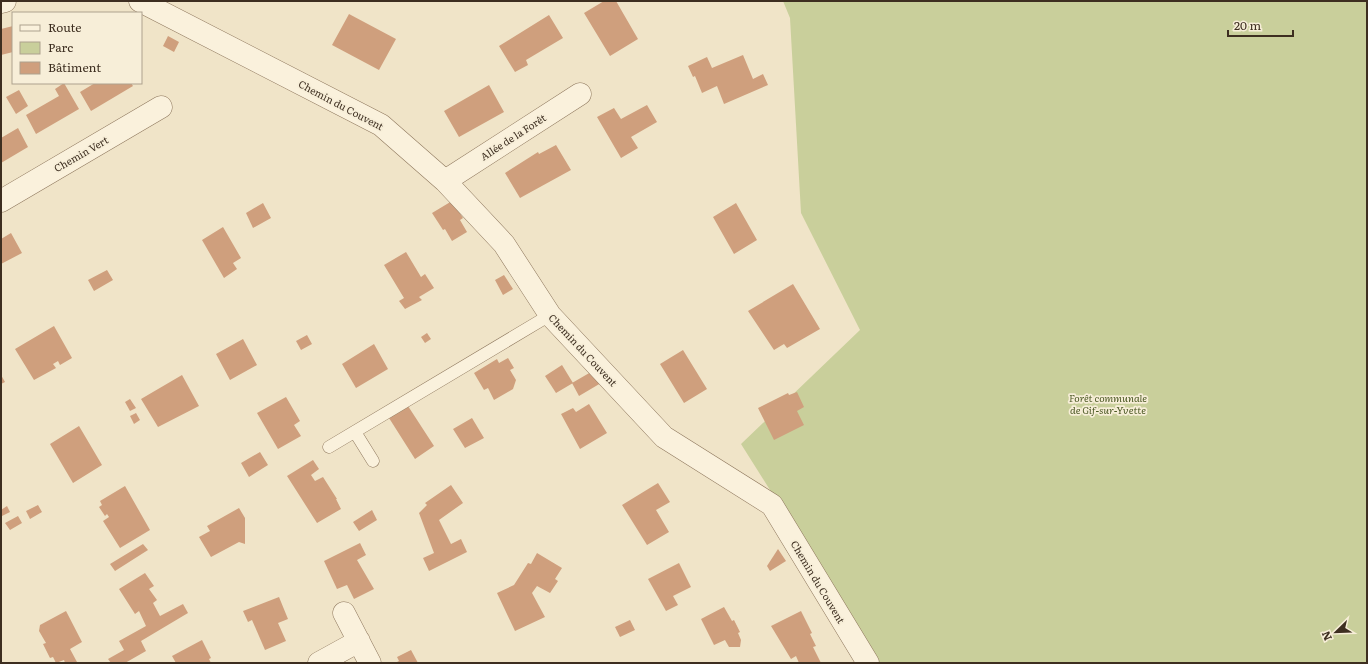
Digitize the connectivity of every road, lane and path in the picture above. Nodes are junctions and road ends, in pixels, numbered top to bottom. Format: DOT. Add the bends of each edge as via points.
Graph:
graph roads {
  1 [pos="5,1"];
  2 [pos="140,1"];
  3 [pos="1,2"];
  4 [pos="580,94"];
  5 [pos="162,107"];
  6 [pos="445,181"];
  7 [pos="1,201"];
  8 [pos="550,315"];
  9 [pos="355,432"];
  10 [pos="329,447"];
  11 [pos="373,462"];
  12 [pos="344,613"];
  13 [pos="359,641"];
  14 [pos="319,663"];
  15 [pos="370,663"];
  16 [pos="868,663"];
  1 -- 3 [label="street"];
  2 -- 6 [label="street, Chemin du Couvent" via="381,125"];
  4 -- 6 [label="street, Allée de la Forêt"];
  5 -- 7 [label="street, Chemin Vert"];
  6 -- 8 [label="street, Chemin du Couvent" via="504,244"];
  8 -- 9 [label="lane"];
  8 -- 16 [label="street, Chemin du Couvent" via="664,437 772,505"];
  9 -- 10 [label="lane"];
  9 -- 11 [label="lane"];
  12 -- 13 [label="street"];
  13 -- 14 [label="street"];
  13 -- 15 [label="street"];
}
